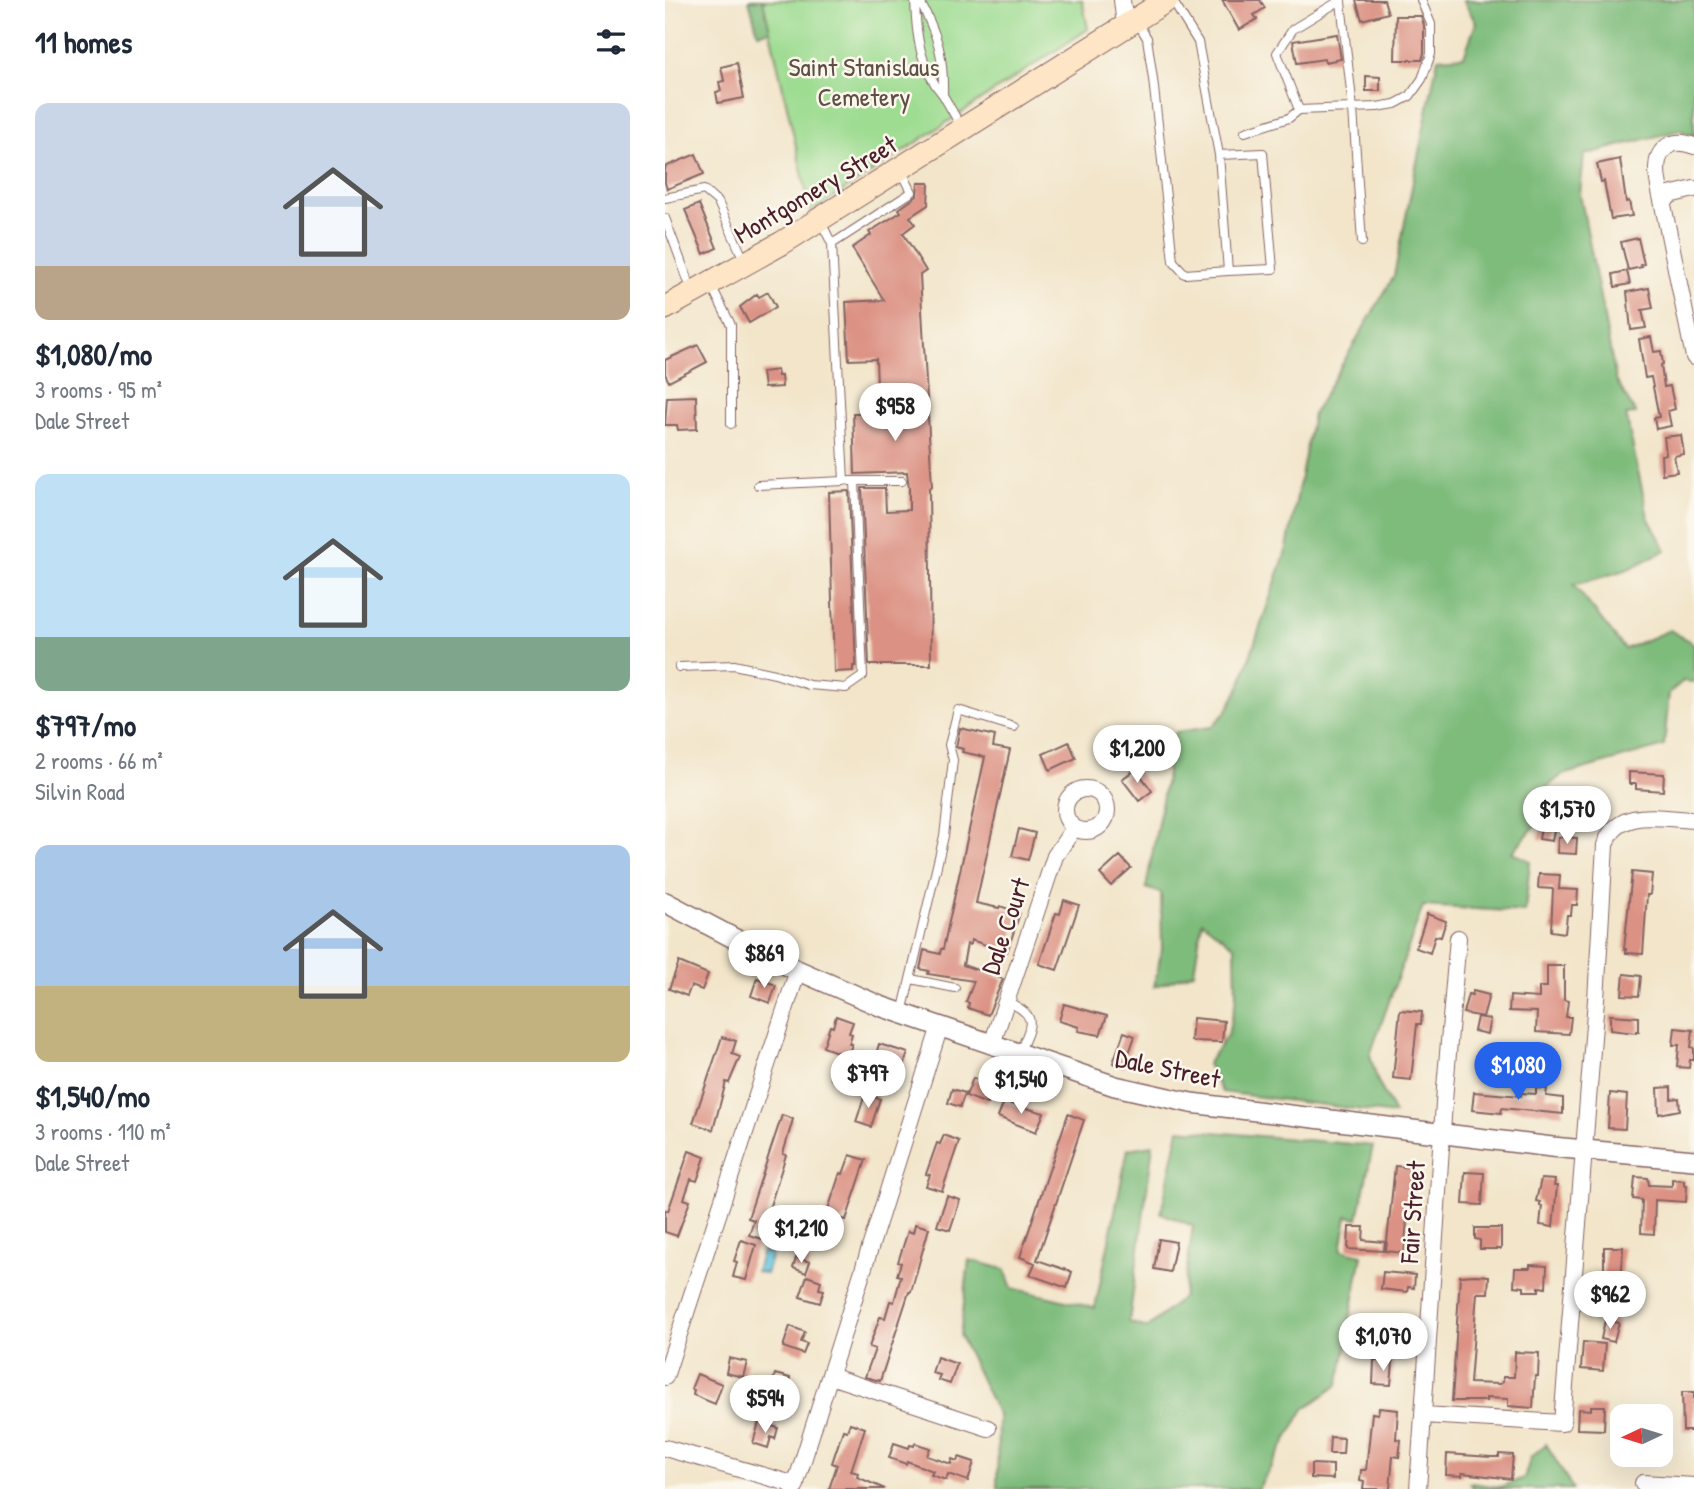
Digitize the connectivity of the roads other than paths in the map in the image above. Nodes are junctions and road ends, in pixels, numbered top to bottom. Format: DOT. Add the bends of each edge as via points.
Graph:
graph roads {
  1 [pos="917,0"];
  2 [pos="1122,0"];
  3 [pos="1170,0"];
  4 [pos="1421,0"];
  5 [pos="1341,1"];
  6 [pos="1130,23"];
  7 [pos="943,95"];
  8 [pos="1353,109"];
  9 [pos="1299,110"];
  10 [pos="964,131"];
  11 [pos="1245,132"];
  12 [pos="1694,146"];
  13 [pos="1219,155"];
  14 [pos="901,170"];
  15 [pos="1694,189"];
  16 [pos="665,198"];
  17 [pos="1663,205"];
  18 [pos="665,218"];
  19 [pos="820,220"];
  20 [pos="1362,242"];
  21 [pos="832,244"];
  22 [pos="745,263"];
  23 [pos="1227,271"];
  24 [pos="701,288"];
  25 [pos="665,308"];
  26 [pos="1694,357"];
  27 [pos="731,424"];
  28 [pos="844,481"];
  29 [pos="855,481"];
  30 [pos="902,481"];
  31 [pos="758,485"];
  32 [pos="679,667"];
  33 [pos="1014,727"];
  34 [pos="1694,820"];
  35 [pos="1074,828"];
  36 [pos="665,902"];
  37 [pos="1458,938"];
  38 [pos="798,970"];
  39 [pos="911,979"];
  40 [pos="955,988"];
  41 [pos="1006,1001"];
  42 [pos="902,1013"];
  43 [pos="940,1026"];
  44 [pos="992,1044"];
  45 [pos="1019,1054"];
  46 [pos="1442,1133"];
  47 [pos="1584,1150"];
  48 [pos="1694,1160"];
  49 [pos="830,1376"];
  50 [pos="665,1377"];
  51 [pos="1423,1415"];
  52 [pos="988,1428"];
  53 [pos="665,1448"];
  54 [pos="1643,1483"];
  55 [pos="1694,1486"];
  56 [pos="795,1487"];
  57 [pos="1418,1489"];
  1 -- 7 [label="lane" via="934,27 944,66"];
  1 -- 7 [label="lane" via="916,31 929,79"];
  2 -- 6 [label="street"];
  3 -- 6 [label="main road, Montgomery Street"];
  3 -- 13 [label="lane" via="1198,41"];
  4 -- 8 [label="lane" via="1431,24 1431,54 1422,79 1410,96 1395,104"];
  5 -- 8 [label="lane"];
  5 -- 9 [label="lane" via="1293,29 1277,53"];
  6 -- 10 [label="main road, Montgomery Street"];
  6 -- 23 [label="lane" via="1147,38 1173,261 1185,274"];
  7 -- 10 [label="lane"];
  8 -- 9 [label="lane"];
  8 -- 20 [label="lane"];
  9 -- 11 [label="lane" via="1289,118"];
  10 -- 14 [label="main road, Montgomery Street"];
  12 -- 17 [label="street" via="1676,143 1658,158"];
  13 -- 23 [label="lane"];
  13 -- 23 [label="lane" via="1263,153 1273,269"];
  14 -- 19 [label="main road, Montgomery Street"];
  14 -- 21 [label="lane" via="912,192"];
  15 -- 17 [label="street" via="1669,195"];
  16 -- 22 [label="lane" via="704,190 718,202"];
  17 -- 26 [label="street"];
  18 -- 24 [label="lane"];
  19 -- 21 [label="lane"];
  19 -- 22 [label="main road, Montgomery Street"];
  21 -- 28 [label="lane"];
  22 -- 24 [label="main road, Montgomery Street"];
  24 -- 25 [label="main road, Montgomery Street"];
  24 -- 27 [label="lane" via="731,325"];
  28 -- 29 [label="lane"];
  28 -- 31 [label="lane"];
  29 -- 30 [label="lane"];
  29 -- 32 [label="lane" via="863,676 846,688 809,685 734,665"];
  33 -- 39 [label="lane" via="958,710 949,745 953,760 944,836"];
  34 -- 47 [label="street" via="1633,819 1617,825 1608,836"];
  35 -- 41 [label="street, Dale Court" via="1055,856"];
  36 -- 38 [label="street, Dale Street"];
  37 -- 46 [label="street, Fair Street"];
  38 -- 42 [label="street, Dale Street"];
  38 -- 50 [label="street"];
  39 -- 40 [label="lane"];
  39 -- 42 [label="lane"];
  41 -- 44 [label="street, Dale Court"];
  41 -- 45 [label="lane" via="1025,1009 1029,1018"];
  42 -- 43 [label="street, Dale Street"];
  43 -- 44 [label="street, Dale Street"];
  43 -- 49 [label="street"];
  44 -- 45 [label="street, Dale Street"];
  45 -- 46 [label="street, Dale Street" via="1115,1086 1191,1103"];
  46 -- 47 [label="street, Dale Street"];
  46 -- 51 [label="street, Fair Street"];
  47 -- 48 [label="street, Dale Street"];
  47 -- 51 [label="street" via="1562,1423"];
  49 -- 52 [label="street"];
  49 -- 56 [label="street"];
  51 -- 57 [label="street, Fair Street"];
  53 -- 56 [label="street"];
  54 -- 55 [label="street"];
}
